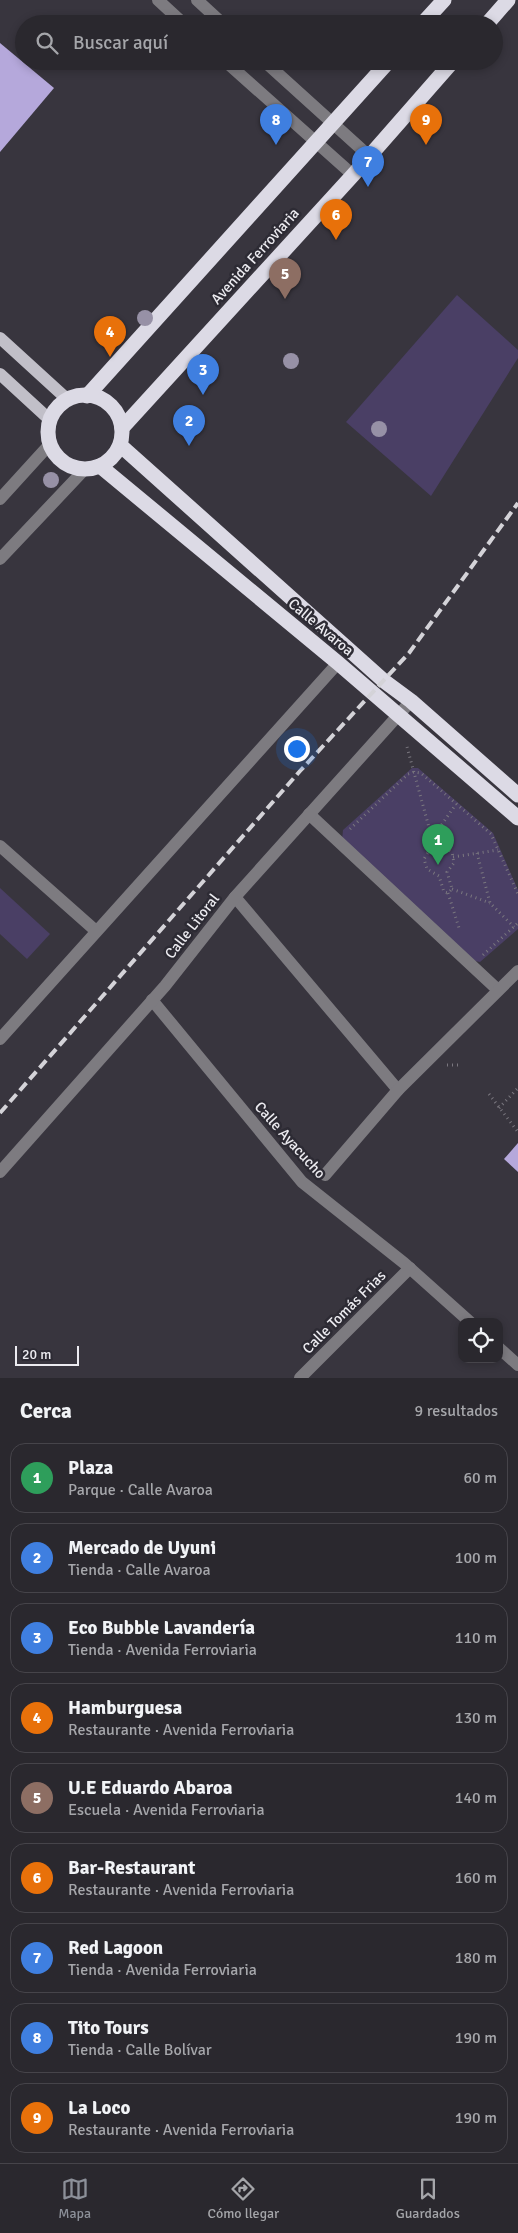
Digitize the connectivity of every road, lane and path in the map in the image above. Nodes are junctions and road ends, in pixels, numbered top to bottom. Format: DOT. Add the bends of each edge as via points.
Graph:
graph roads {
  1 [pos="158,0"];
  2 [pos="197,0"];
  3 [pos="444,0"];
  4 [pos="508,0"];
  5 [pos="174,15"];
  6 [pos="213,15"];
  7 [pos="430,15"];
  8 [pos="495,15"];
  9 [pos="236,70"];
  10 [pos="274,70"];
  11 [pos="381,70"];
  12 [pos="445,70"];
  13 [pos="333,124"];
  14 [pos="317,144"];
  15 [pos="370,156"];
  16 [pos="353,175"];
  17 [pos="0,338"];
  18 [pos="0,374"];
  19 [pos="87,396"];
  20 [pos="68,400"];
  21 [pos="50,420"];
  22 [pos="122,428"];
  23 [pos="50,444"];
  24 [pos="120,445"];
  25 [pos="92,468"];
  26 [pos="0,500"];
  27 [pos="0,559"];
  28 [pos="338,663"];
  29 [pos="411,701"];
  30 [pos="398,716"];
  31 [pos="414,772"];
  32 [pos="518,795"];
  33 [pos="456,804"];
  34 [pos="309,814"];
  35 [pos="518,818"];
  36 [pos="430,831"];
  37 [pos="436,833"];
  38 [pos="338,842"];
  39 [pos="0,846"];
  40 [pos="498,850"];
  41 [pos="477,853"];
  42 [pos="453,857"];
  43 [pos="452,889"];
  44 [pos="518,894"];
  45 [pos="235,896"];
  46 [pos="490,903"];
  47 [pos="514,927"];
  48 [pos="96,931"];
  49 [pos="518,971"];
  50 [pos="498,990"];
  51 [pos="152,1000"];
  52 [pos="0,1039"];
  53 [pos="518,1088"];
  54 [pos="398,1090"];
  55 [pos="490,1094"];
  56 [pos="499,1108"];
  57 [pos="518,1131"];
  58 [pos="0,1172"];
  59 [pos="325,1176"];
  60 [pos="407,1266"];
  61 [pos="466,1318"];
  62 [pos="503,1352"];
  63 [pos="518,1365"];
  64 [pos="300,1378"];
  1 -- 5 [label="street"];
  2 -- 6 [label="street"];
  3 -- 7 [label="highway"];
  4 -- 8 [label="highway"];
  9 -- 14 [label="street"];
  10 -- 13 [label="street"];
  11 -- 13 [label="highway, Avenida Ferroviaria"];
  12 -- 15 [label="highway, Avenida Ferroviaria"];
  13 -- 14 [label="highway, Avenida Ferroviaria"];
  13 -- 15 [label="street"];
  14 -- 16 [label="street"];
  14 -- 19 [label="highway, Avenida Ferroviaria"];
  15 -- 16 [label="highway, Avenida Ferroviaria"];
  16 -- 22 [label="highway, Avenida Ferroviaria"];
  17 -- 20 [label="main road"];
  18 -- 21 [label="main road"];
  19 -- 20 [label="highway"];
  19 -- 22 [label="highway" via="107,403 119,418"];
  20 -- 21 [label="highway"];
  21 -- 23 [label="highway"];
  22 -- 24 [label="highway"];
  23 -- 25 [label="highway" via="64,462"];
  23 -- 26 [label="street"];
  24 -- 25 [label="highway" via="115,454"];
  24 -- 29 [label="highway, Calle Avaroa"];
  25 -- 27 [label="street"];
  25 -- 28 [label="highway, Calle Avaroa"];
  28 -- 30 [label="highway, Calle Avaroa"];
  28 -- 48 [label="street"];
  29 -- 30 [label="street, Calle Litoral"];
  29 -- 32 [label="highway, Calle Avaroa"];
  30 -- 31 [label="path"];
  30 -- 34 [label="street, Calle Litoral"];
  30 -- 35 [label="highway, Calle Avaroa"];
  31 -- 33 [label="path" via="421,773"];
  31 -- 36 [label="path"];
  31 -- 38 [label="path" via="408,774"];
  33 -- 37 [label="path"];
  33 -- 40 [label="path" via="490,834"];
  34 -- 38 [label="street"];
  34 -- 45 [label="street, Calle Litoral"];
  36 -- 37 [label="path"];
  36 -- 43 [label="path" via="426,836 430,849 424,859 427,869 439,876 444,892"];
  37 -- 42 [label="path" via="440,846 452,852"];
  38 -- 50 [label="street"];
  39 -- 48 [label="street"];
  40 -- 41 [label="path"];
  40 -- 44 [label="path"];
  41 -- 42 [label="path"];
  41 -- 46 [label="path"];
  42 -- 43 [label="path" via="454,863 447,872"];
  43 -- 46 [label="path"];
  45 -- 51 [label="street, Calle Litoral"];
  45 -- 54 [label="street"];
  46 -- 47 [label="path"];
  48 -- 52 [label="street"];
  49 -- 50 [label="street"];
  50 -- 54 [label="street"];
  51 -- 58 [label="street, Calle Litoral"];
  51 -- 60 [label="street, Calle Ayacucho" via="302,1182"];
  53 -- 56 [label="path"];
  54 -- 59 [label="street"];
  55 -- 56 [label="path"];
  56 -- 57 [label="path"];
  60 -- 61 [label="street, Calle Ayacucho"];
  60 -- 64 [label="street, Calle Tomás Frias"];
  62 -- 63 [label="street"];
}
